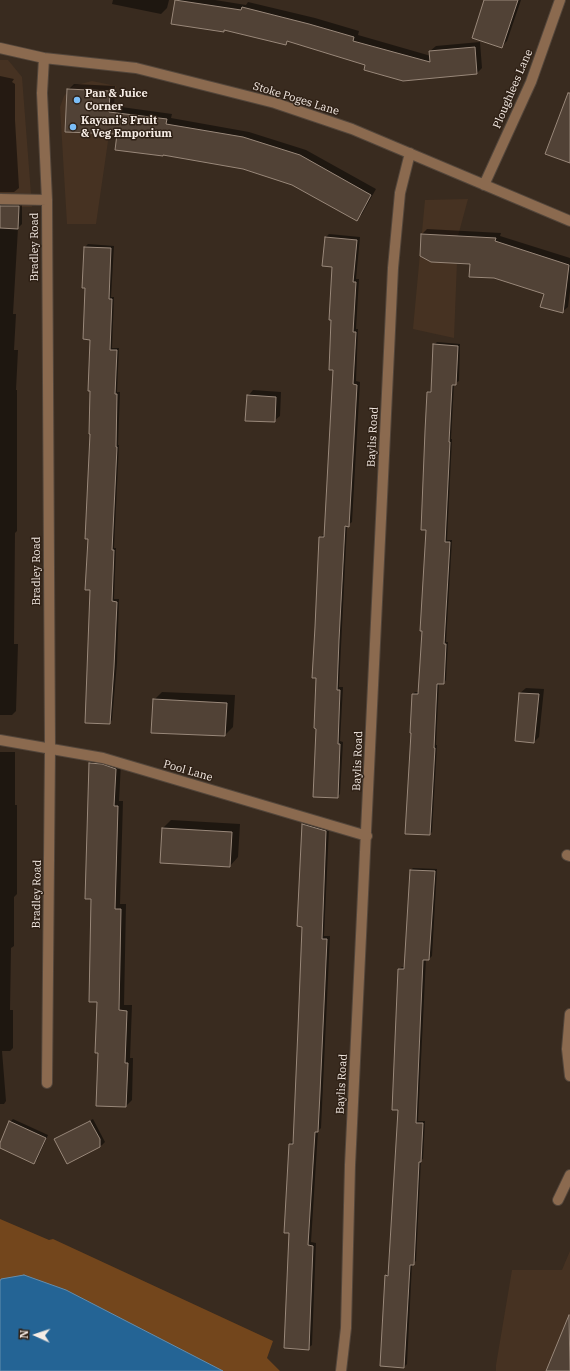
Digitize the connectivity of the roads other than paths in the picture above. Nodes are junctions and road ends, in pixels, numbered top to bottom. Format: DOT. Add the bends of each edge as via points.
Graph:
graph roads {
  1 [pos="560,0"];
  2 [pos="0,48"];
  3 [pos="44,58"];
  4 [pos="410,153"];
  5 [pos="484,185"];
  6 [pos="0,199"];
  7 [pos="47,200"];
  8 [pos="570,221"];
  9 [pos="0,740"];
  10 [pos="50,748"];
  11 [pos="367,836"];
  12 [pos="570,1014"];
  13 [pos="570,1076"];
  14 [pos="46,1083"];
  15 [pos="570,1175"];
  16 [pos="558,1200"];
  17 [pos="341,1371"];
  1 -- 5 [label="street, Ploughlees Lane" via="531,82"];
  2 -- 3 [label="street, Stoke Poges Lane"];
  3 -- 4 [label="street, Stoke Poges Lane" via="136,68 275,103 352,129"];
  3 -- 7 [label="street, Bradley Road" via="42,93"];
  4 -- 5 [label="street, Stoke Poges Lane"];
  4 -- 11 [label="street, Baylis Road" via="400,193 393,268"];
  5 -- 8 [label="street, Stoke Poges Lane"];
  6 -- 7 [label="street"];
  7 -- 10 [label="street, Bradley Road"];
  9 -- 10 [label="street, Pool Lane"];
  10 -- 11 [label="street, Pool Lane" via="103,758"];
  10 -- 14 [label="street, Bradley Road"];
  11 -- 17 [label="street, Baylis Road" via="350,1165 346,1328"];
  12 -- 13 [label="street" via="567,1049"];
  15 -- 16 [label="street"];
}
